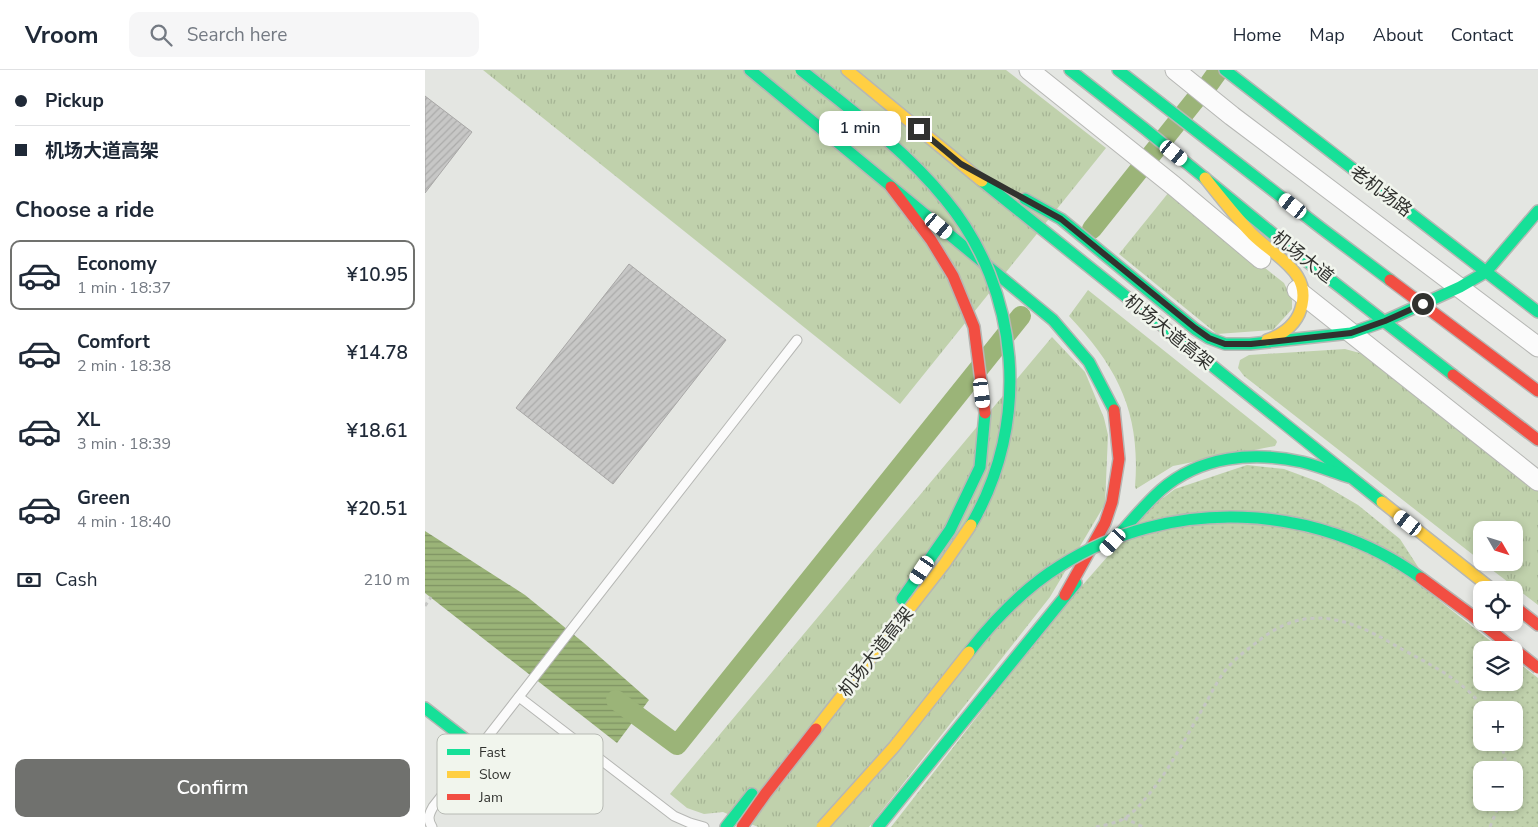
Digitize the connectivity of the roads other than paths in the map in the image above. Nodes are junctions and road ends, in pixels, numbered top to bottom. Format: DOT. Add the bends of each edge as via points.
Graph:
graph roads {
  1 [pos="750,70"];
  2 [pos="801,70"];
  3 [pos="847,70"];
  4 [pos="1029,70"];
  5 [pos="1070,70"];
  6 [pos="1118,70"];
  7 [pos="1175,70"];
  8 [pos="1225,70"];
  9 [pos="961,164"];
  10 [pos="1205,178"];
  11 [pos="891,187"];
  12 [pos="1538,210"];
  13 [pos="1486,272"];
  14 [pos="1460,288"];
  15 [pos="1304,295"];
  16 [pos="1423,304"];
  17 [pos="1538,312"];
  18 [pos="1385,321"];
  19 [pos="1351,333"];
  20 [pos="797,340"];
  21 [pos="1251,344"];
  22 [pos="1538,347"];
  23 [pos="1538,391"];
  24 [pos="1538,440"];
  25 [pos="1351,478"];
  26 [pos="1538,481"];
  27 [pos="1482,581"];
  28 [pos="1065,595"];
  29 [pos="896,606"];
  30 [pos="1523,613"];
  31 [pos="1538,625"];
  32 [pos="1538,668"];
  33 [pos="519,697"];
  34 [pos="821,705"];
  35 [pos="425,708"];
  36 [pos="459,734"];
  37 [pos="490,734"];
  38 [pos="567,734"];
  39 [pos="603,761"];
  40 [pos="437,802"];
  41 [pos="432,827"];
  42 [pos="704,827"];
  43 [pos="726,827"];
  44 [pos="741,827"];
  45 [pos="822,827"];
  46 [pos="878,827"];
  1 -- 11 [label="main road"];
  2 -- 44 [label="main road, 机场大道高架, bridge" via="916,168 947,200 972,236 990,273 1002,311 1011,358 1009,415 999,462 981,506 952,554"];
  3 -- 9 [label="main road, 机场大道高架"];
  4 -- 15 [label="street"];
  5 -- 10 [label="main road, 机场大道"];
  6 -- 16 [label="main road, 机场大道"];
  7 -- 14 [label="street"];
  8 -- 13 [label="main road, 老机场路"];
  9 -- 21 [label="main road" via="1061,219 1209,338 1225,344"];
  9 -- 25 [label="main road, 机场大道高架"];
  10 -- 15 [label="main road" via="1253,235 1294,270"];
  10 -- 18 [label="main road, 机场大道"];
  11 -- 28 [label="main road" via="1053,320 1089,362 1113,407 1119,459 1112,502 1105,523"];
  11 -- 29 [label="main road" via="931,240 953,276 974,327 985,410 980,467 950,530"];
  12 -- 13 [label="main road"];
  13 -- 14 [label="main road"];
  13 -- 17 [label="main road, 老机场路"];
  14 -- 16 [label="main road"];
  14 -- 22 [label="street"];
  15 -- 19 [label="street"];
  15 -- 21 [label="main road" via="1301,311 1292,325 1270,340"];
  16 -- 18 [label="main road"];
  16 -- 23 [label="main road, 机场大道"];
  18 -- 19 [label="main road"];
  18 -- 24 [label="main road, 机场大道"];
  19 -- 21 [label="main road"];
  19 -- 26 [label="street"];
  20 -- 33 [label="lane"];
  25 -- 27 [label="main road, 机场大道高架"];
  25 -- 28 [label="main road" via="1303,462 1267,456 1223,458 1194,469 1169,483 1148,503"];
  28 -- 46 [label="main road"];
  30 -- 31 [label="main road"];
  32 -- 45 [label="main road, bridge" via="1451,599 1386,555 1352,540 1282,520 1245,516 1187,519 1149,526 1082,552 1052,570 1018,598 987,631 887,757"];
  33 -- 37 [label="lane"];
  33 -- 38 [label="lane"];
  34 -- 43 [label="main road"];
  35 -- 36 [label="main road"];
  39 -- 42 [label="lane" via="674,816"];
  40 -- 41 [label="lane" via="429,816"];
}
